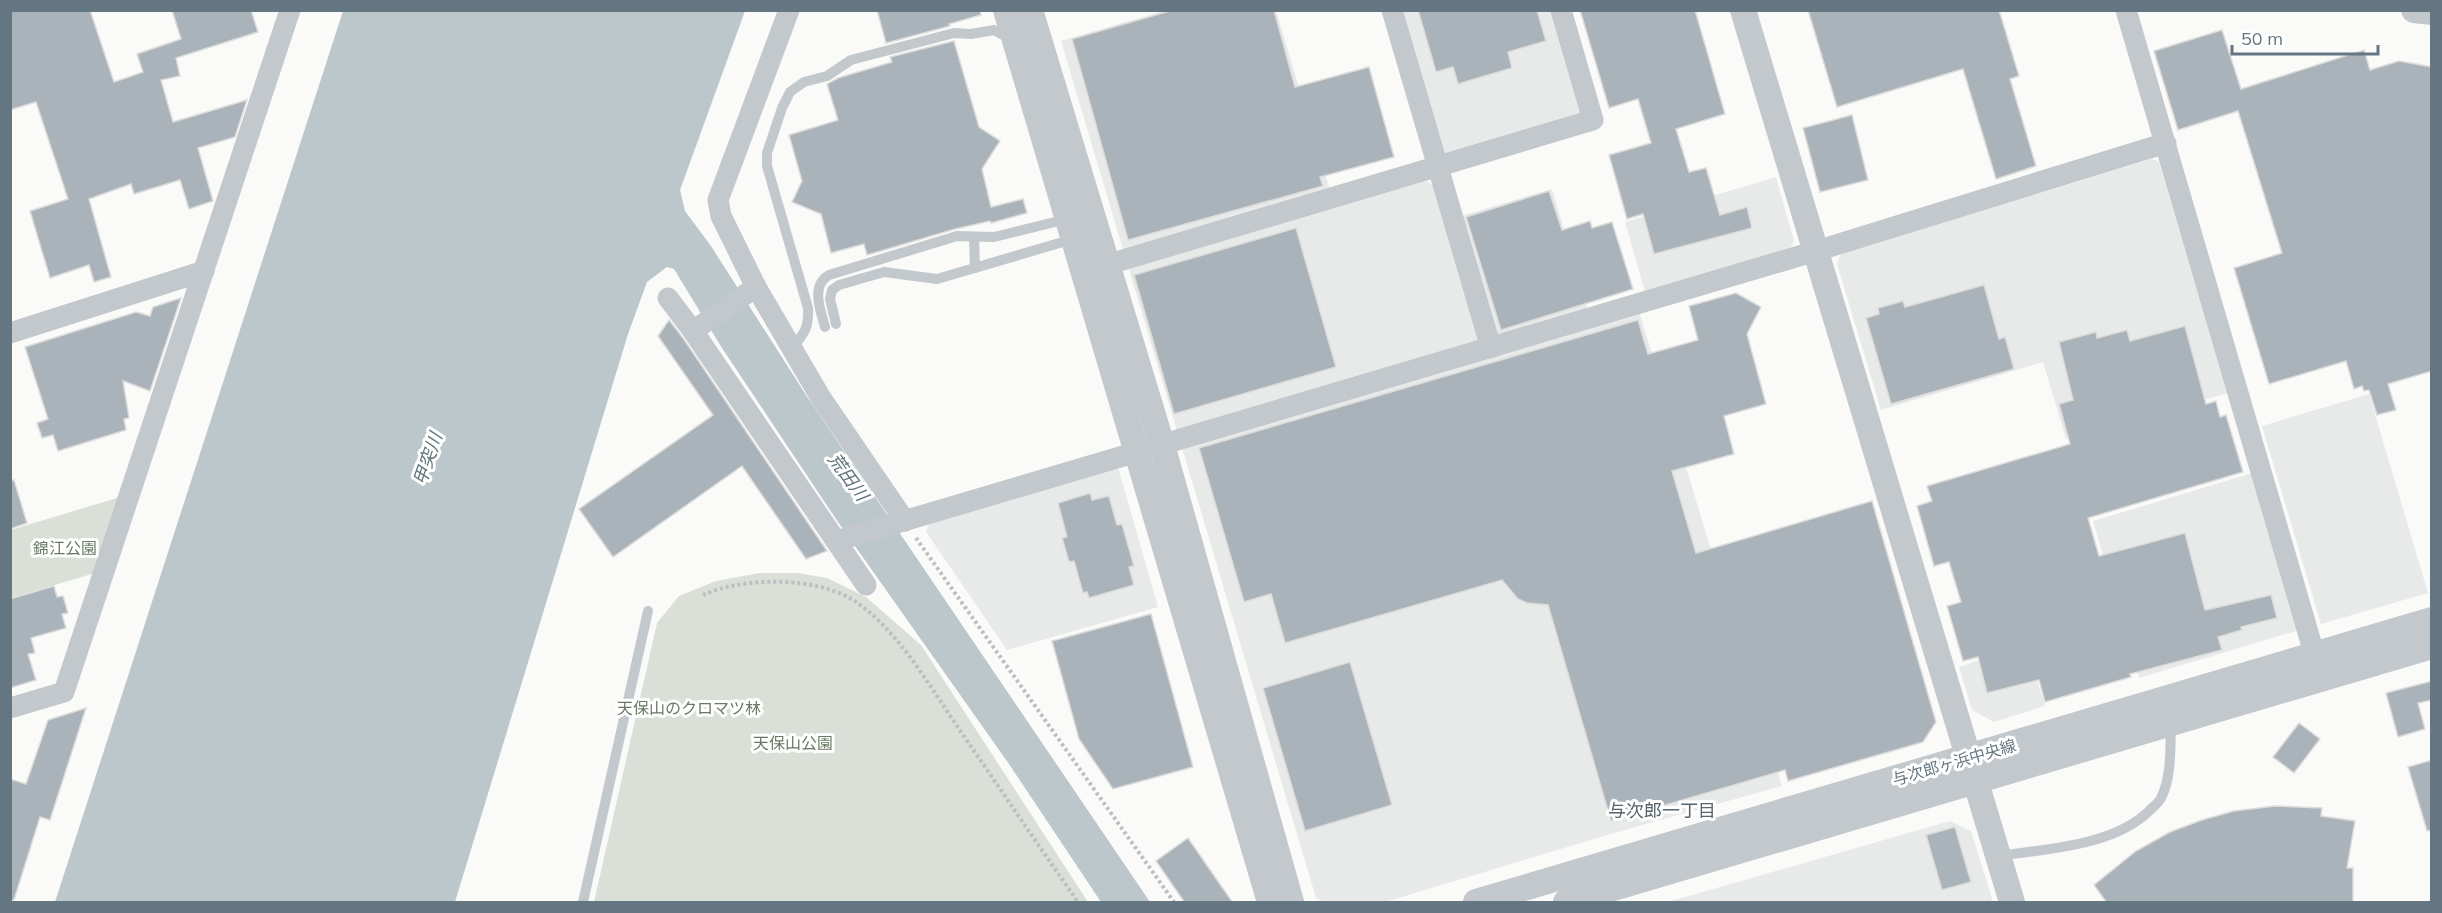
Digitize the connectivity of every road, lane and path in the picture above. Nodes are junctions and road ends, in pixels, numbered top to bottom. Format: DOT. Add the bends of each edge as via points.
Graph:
graph roads {
  1 [pos="290,10"];
  2 [pos="789,10"];
  3 [pos="1006,10"];
  4 [pos="1030,10"];
  5 [pos="1392,10"];
  6 [pos="1561,10"];
  7 [pos="1743,10"];
  8 [pos="2126,10"];
  9 [pos="2414,10"];
  10 [pos="2432,12"];
  11 [pos="1027,40"];
  12 [pos="2166,143"];
  13 [pos="1438,167"];
  14 [pos="1070,229"];
  15 [pos="974,237"];
  16 [pos="1816,251"];
  17 [pos="975,268"];
  18 [pos="1094,268"];
  19 [pos="204,271"];
  20 [pos="753,290"];
  21 [pos="668,298"];
  22 [pos="697,329"];
  23 [pos="10,333"];
  24 [pos="792,348"];
  25 [pos="1491,348"];
  26 [pos="1162,445"];
  27 [pos="1137,453"];
  28 [pos="901,522"];
  29 [pos="841,540"];
  30 [pos="866,585"];
  31 [pos="703,596"];
  32 [pos="648,611"];
  33 [pos="2432,620"];
  34 [pos="2432,646"];
  35 [pos="2319,667"];
  36 [pos="1215,676"];
  37 [pos="10,708"];
  38 [pos="2167,712"];
  39 [pos="1972,770"];
  40 [pos="1720,844"];
  41 [pos="1998,856"];
  42 [pos="584,903"];
  43 [pos="1078,903"];
  44 [pos="1174,903"];
  45 [pos="1270,903"];
  46 [pos="1291,903"];
  47 [pos="1476,903"];
  48 [pos="1566,903"];
  49 [pos="2012,903"];
  1 -- 19 [label="street"];
  2 -- 20 [label="street" via="718,200 721,216"];
  3 -- 11 [label="street"];
  4 -- 11 [label="street"];
  5 -- 13 [label="street"];
  6 -- 13 [label="street" via="1593,120"];
  7 -- 16 [label="street"];
  8 -- 12 [label="street"];
  9 -- 10 [label="street"];
  11 -- 14 [label="street"];
  11 -- 18 [label="street"];
  11 -- 24 [label="lane" via="994,30 947,34 851,60 826,76 804,81 790,92 767,153 766,166 808,308 809,323"];
  12 -- 16 [label="street"];
  12 -- 35 [label="street"];
  13 -- 18 [label="street"];
  13 -- 25 [label="street"];
  14 -- 15 [label="lane"];
  14 -- 17 [label="lane"];
  14 -- 18 [label="street"];
  15 -- 17 [label="lane"];
  15 -- 17 [label="lane" via="957,236 839,271 824,278 818,302 831,325 830,299 832,290 839,285 884,272 937,279"];
  16 -- 25 [label="street"];
  16 -- 39 [label="street"];
  18 -- 26 [label="street"];
  18 -- 27 [label="street"];
  19 -- 23 [label="street"];
  19 -- 37 [label="street" via="64,692"];
  20 -- 22 [label="street"];
  20 -- 24 [label="street"];
  21 -- 22 [label="street"];
  22 -- 29 [label="street"];
  24 -- 28 [label="street"];
  25 -- 26 [label="street"];
  26 -- 27 [label="street"];
  26 -- 36 [label="street"];
  27 -- 28 [label="street"];
  27 -- 36 [label="street"];
  28 -- 29 [label="street"];
  28 -- 44 [label="path"];
  29 -- 30 [label="street"];
  31 -- 43 [label="path" via="718,588 774,581 827,590 861,607 908,654"];
  32 -- 42 [label="lane"];
  33 -- 35 [label="street, 与次郎ヶ浜中央線"];
  34 -- 35 [label="street, 与次郎ヶ浜中央線"];
  35 -- 38 [label="street, 与次郎ヶ浜中央線"];
  36 -- 45 [label="street"];
  36 -- 46 [label="street"];
  38 -- 39 [label="street, 与次郎ヶ浜中央線"];
  38 -- 41 [label="lane" via="2168,774 2161,798 2142,818 2101,837"];
  39 -- 40 [label="street, 与次郎ヶ浜中央線"];
  39 -- 41 [label="street"];
  40 -- 47 [label="street, 与次郎ヶ浜中央線"];
  40 -- 48 [label="street, 与次郎ヶ浜中央線"];
  41 -- 49 [label="street"];
}
